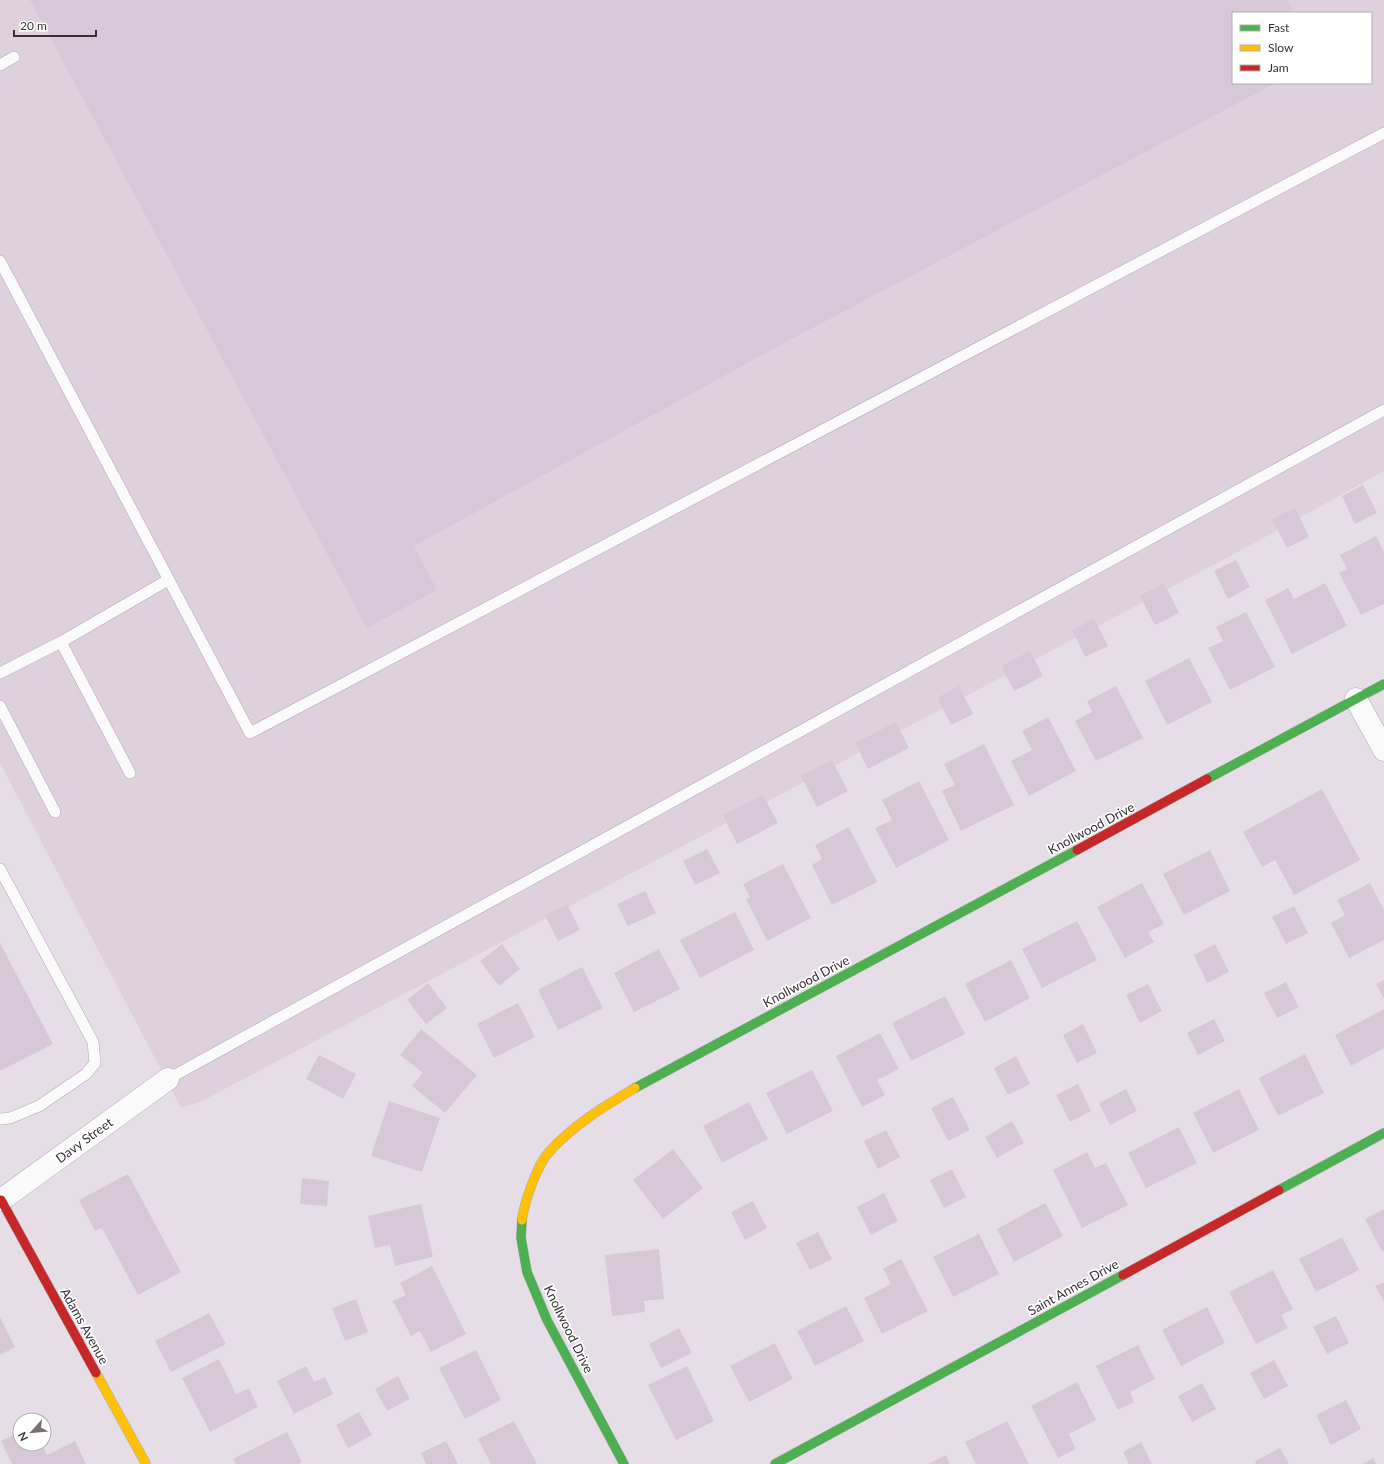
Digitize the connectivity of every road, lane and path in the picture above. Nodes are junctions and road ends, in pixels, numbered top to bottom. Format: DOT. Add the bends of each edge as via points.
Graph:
graph roads {
  1 [pos="14,57"];
  2 [pos="0,66"];
  3 [pos="1384,133"];
  4 [pos="0,261"];
  5 [pos="1384,410"];
  6 [pos="168,580"];
  7 [pos="61,642"];
  8 [pos="0,673"];
  9 [pos="1384,684"];
  10 [pos="1356,699"];
  11 [pos="0,706"];
  12 [pos="1384,750"];
  13 [pos="130,773"];
  14 [pos="55,812"];
  15 [pos="0,869"];
  16 [pos="168,1079"];
  17 [pos="0,1119"];
  18 [pos="1384,1133"];
  19 [pos="1,1201"];
  20 [pos="146,1464"];
  21 [pos="624,1464"];
  22 [pos="775,1464"];
  1 -- 2 [label="lane"];
  3 -- 6 [label="lane" via="250,733"];
  4 -- 6 [label="lane"];
  5 -- 16 [label="lane"];
  6 -- 7 [label="lane"];
  7 -- 8 [label="lane"];
  7 -- 13 [label="lane"];
  9 -- 10 [label="street, Knollwood Drive"];
  10 -- 12 [label="street"];
  10 -- 21 [label="street, Knollwood Drive" via="634,1089 580,1123 548,1153 533,1181 523,1210 521,1238 527,1272 547,1320"];
  11 -- 14 [label="lane"];
  15 -- 17 [label="lane" via="93,1042 95,1063 86,1074 39,1106 10,1118"];
  16 -- 19 [label="street, Davy Street"];
  18 -- 22 [label="street, Saint Annes Drive"];
  19 -- 20 [label="street, Adams Avenue"];
}
